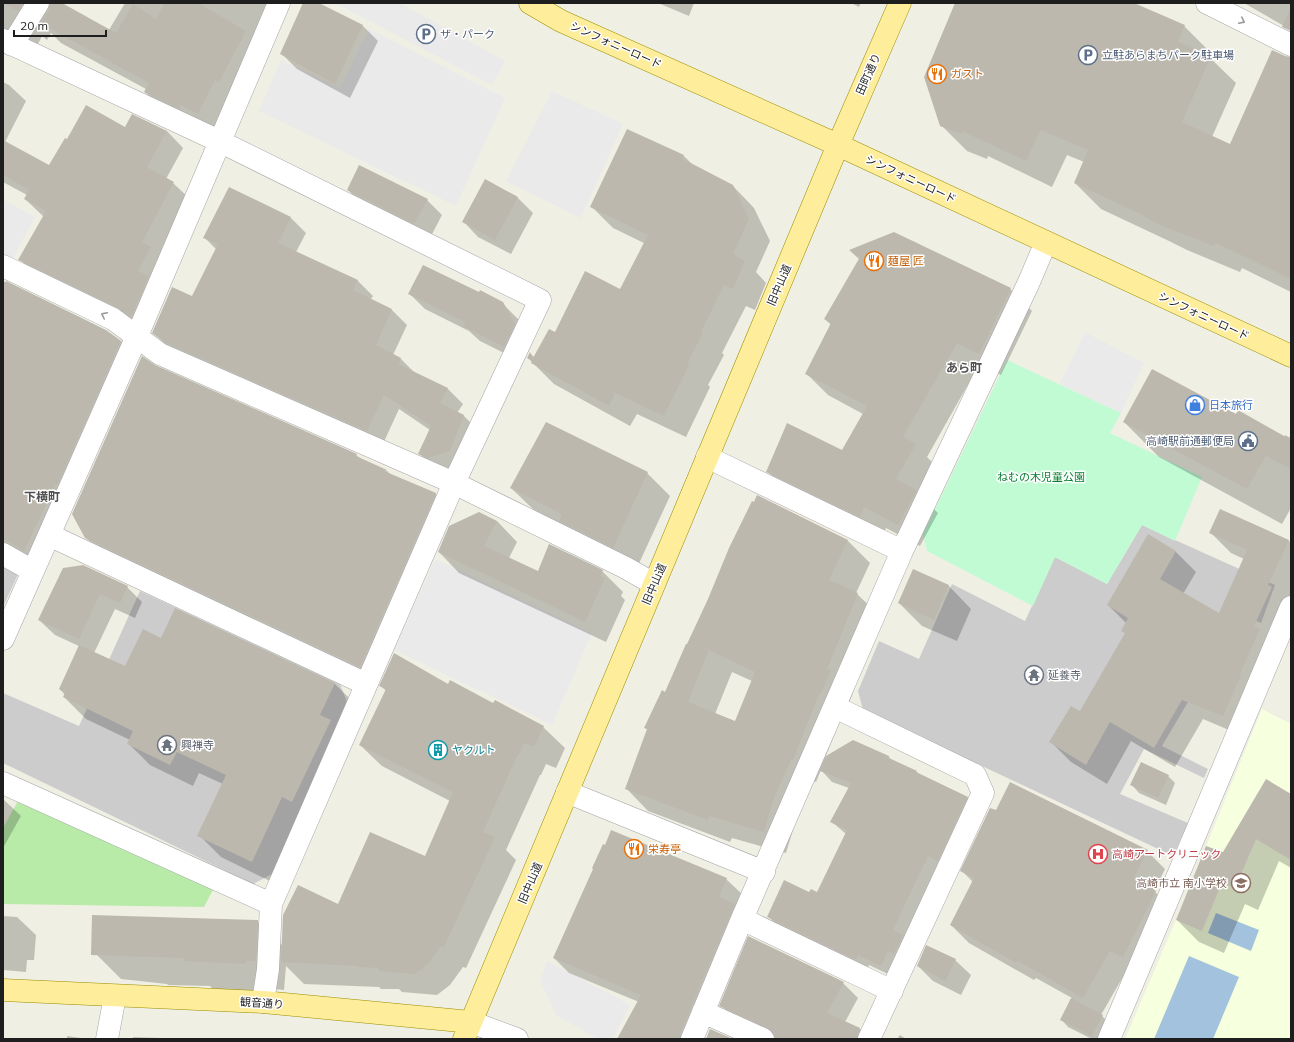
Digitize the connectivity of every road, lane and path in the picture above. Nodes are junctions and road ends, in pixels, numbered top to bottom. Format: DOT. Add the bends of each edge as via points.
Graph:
graph roads {
  1 [pos="38,3"];
  2 [pos="279,3"];
  3 [pos="530,3"];
  4 [pos="900,3"];
  5 [pos="1207,3"];
  6 [pos="8,43"];
  7 [pos="1291,46"];
  8 [pos="219,141"];
  9 [pos="838,145"];
  10 [pos="1046,242"];
  11 [pos="3,266"];
  12 [pos="137,336"];
  13 [pos="1291,356"];
  14 [pos="708,457"];
  15 [pos="454,483"];
  16 [pos="49,535"];
  17 [pos="902,551"];
  18 [pos="3,554"];
  19 [pos="33,571"];
  20 [pos="654,584"];
  21 [pos="1291,607"];
  22 [pos="3,639"];
  23 [pos="366,684"];
  24 [pos="835,707"];
  25 [pos="3,783"];
  26 [pos="567,792"];
  27 [pos="764,872"];
  28 [pos="271,904"];
  29 [pos="742,919"];
  30 [pos="3,990"];
  31 [pos="892,991"];
  32 [pos="114,996"];
  33 [pos="263,1002"];
  34 [pos="703,1012"];
  35 [pos="468,1031"];
  36 [pos="107,1039"];
  37 [pos="516,1039"];
  38 [pos="692,1039"];
  39 [pos="763,1039"];
  40 [pos="869,1039"];
  41 [pos="1109,1039"];
  1 -- 6 [label="street"];
  2 -- 8 [label="street"];
  3 -- 9 [label="main road, シンフォニーロード" via="561,21"];
  4 -- 9 [label="main road, 田町通り"];
  5 -- 7 [label="street, one-way"];
  6 -- 8 [label="street"];
  8 -- 12 [label="street"];
  8 -- 15 [label="street" via="540,300"];
  9 -- 10 [label="main road, シンフォニーロード"];
  9 -- 14 [label="main road, 旧中山道"];
  10 -- 13 [label="main road, シンフォニーロード"];
  10 -- 17 [label="street"];
  12 -- 11 [label="street, one-way" via="113,319"];
  12 -- 15 [label="street" via="160,354"];
  12 -- 16 [label="street"];
  14 -- 17 [label="street"];
  14 -- 20 [label="main road, 旧中山道"];
  15 -- 20 [label="street"];
  15 -- 23 [label="street"];
  16 -- 19 [label="street"];
  16 -- 23 [label="street"];
  17 -- 24 [label="street"];
  18 -- 19 [label="street"];
  19 -- 22 [label="street"];
  20 -- 26 [label="main road, 旧中山道"];
  21 -- 41 [label="street"];
  23 -- 28 [label="street"];
  24 -- 27 [label="street"];
  24 -- 31 [label="street" via="975,775 983,793"];
  25 -- 28 [label="street"];
  26 -- 27 [label="street"];
  26 -- 35 [label="main road, 旧中山道"];
  27 -- 29 [label="street"];
  28 -- 33 [label="street" via="268,969"];
  29 -- 31 [label="street"];
  29 -- 34 [label="street"];
  30 -- 32 [label="main road, 観音通り"];
  31 -- 40 [label="street"];
  32 -- 33 [label="main road, 観音通り"];
  32 -- 36 [label="street"];
  33 -- 35 [label="main road, 観音通り"];
  34 -- 38 [label="street"];
  34 -- 39 [label="street"];
  35 -- 37 [label="street, 観音通り"];
}
